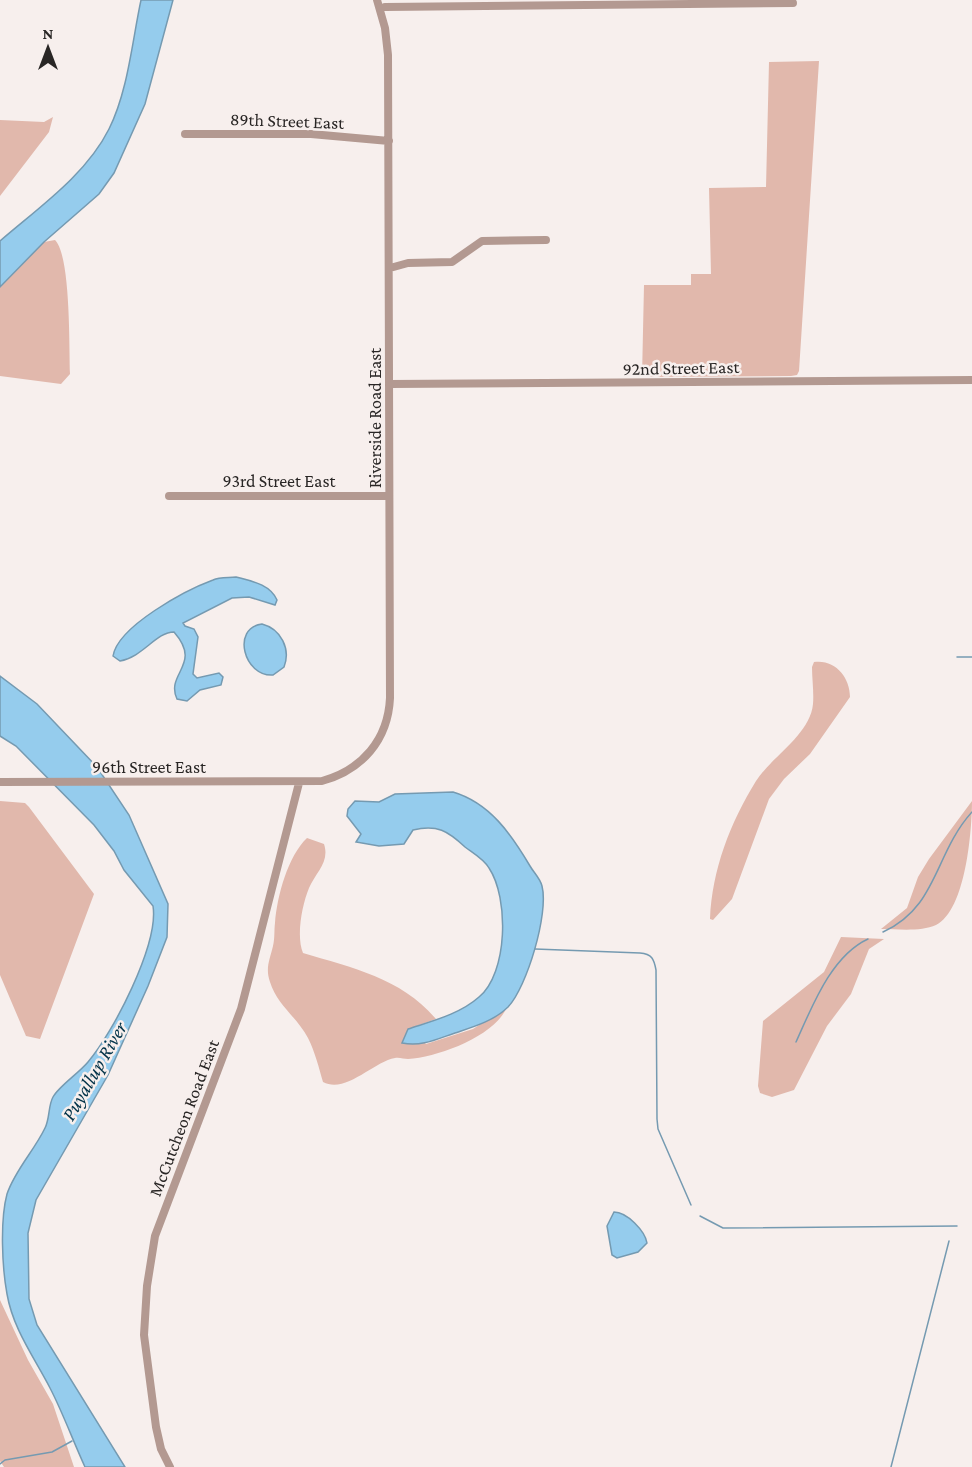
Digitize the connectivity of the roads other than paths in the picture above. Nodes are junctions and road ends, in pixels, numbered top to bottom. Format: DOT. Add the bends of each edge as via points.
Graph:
graph roads {
  1 [pos="377,0"];
  2 [pos="794,3"];
  3 [pos="384,6"];
  4 [pos="185,134"];
  5 [pos="388,141"];
  6 [pos="546,240"];
  7 [pos="390,268"];
  8 [pos="972,380"];
  9 [pos="390,384"];
  10 [pos="170,496"];
  11 [pos="389,496"];
  12 [pos="4,782"];
  13 [pos="298,783"];
  14 [pos="170,1467"];
  1 -- 3 [label="street, Riverside Road East"];
  2 -- 3 [label="street"];
  3 -- 5 [label="street, Riverside Road East"];
  4 -- 5 [label="street, 89th Street East" via="311,134"];
  5 -- 7 [label="street, Riverside Road East"];
  6 -- 7 [label="street" via="482,241 452,262 408,263"];
  7 -- 9 [label="street, Riverside Road East"];
  8 -- 9 [label="street, 92nd Street East"];
  9 -- 11 [label="street, Riverside Road East"];
  10 -- 11 [label="street, 93rd Street East"];
  11 -- 13 [label="street, Riverside Road East" via="387,721 377,744 361,762 333,778"];
  12 -- 13 [label="street, 96th Street East"];
  13 -- 14 [label="street, McCutcheon Road East" via="241,1008 155,1236 144,1335 156,1427"];
}
